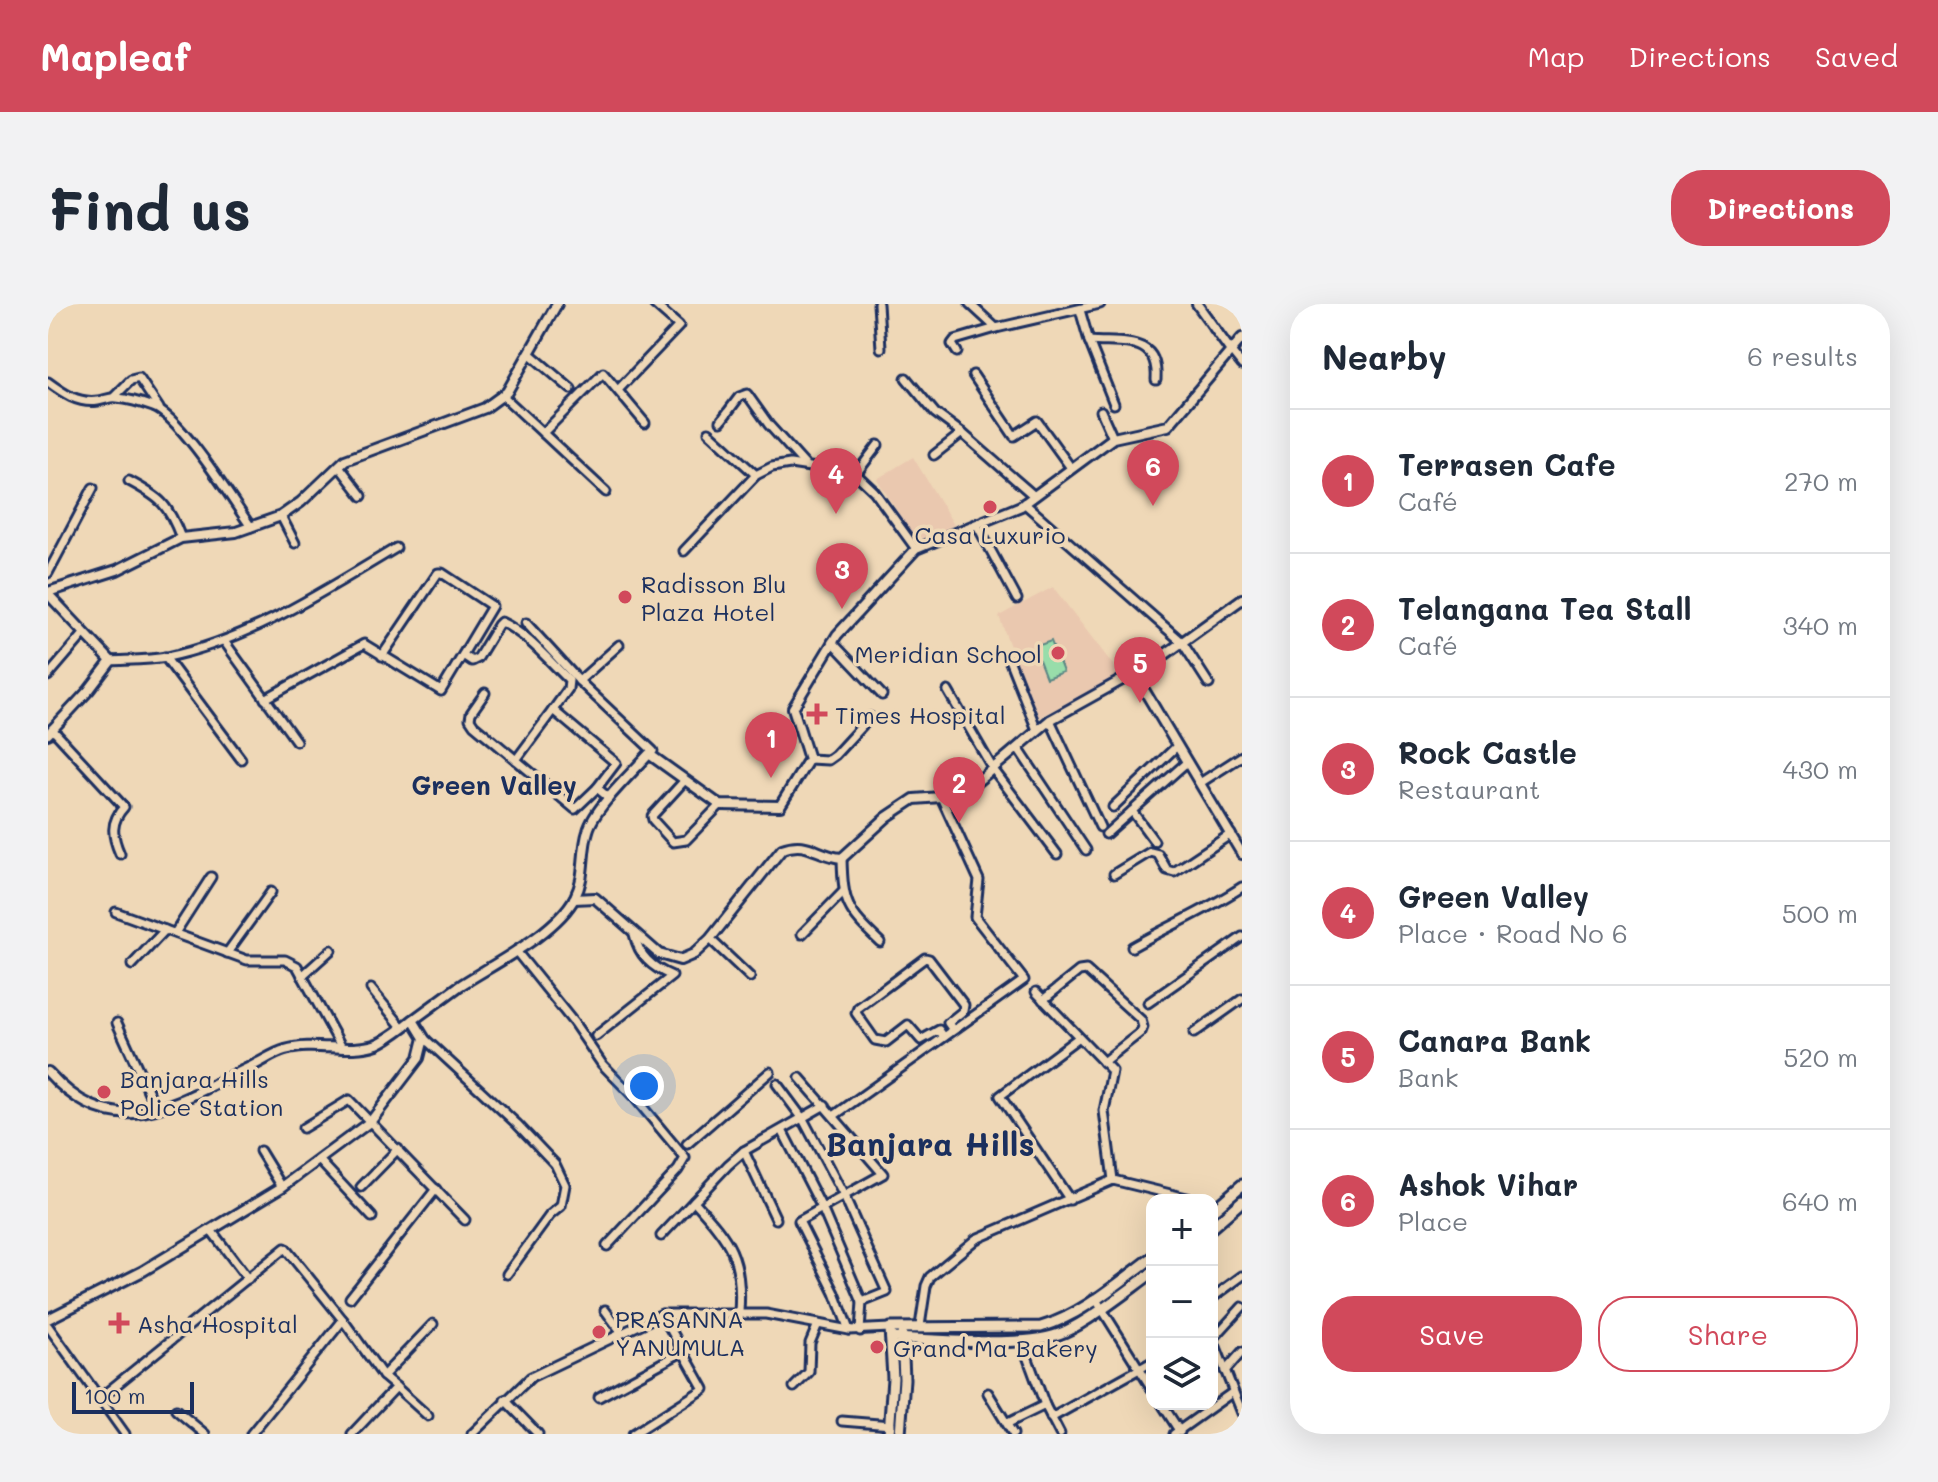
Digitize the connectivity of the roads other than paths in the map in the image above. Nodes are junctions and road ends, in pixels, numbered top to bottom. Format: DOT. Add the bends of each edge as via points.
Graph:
graph roads {
  1 [pos="557,304"];
  2 [pos="654,304"];
  3 [pos="878,304"];
  4 [pos="970,304"];
  5 [pos="1100,304"];
  6 [pos="1197,304"];
  7 [pos="1080,310"];
  8 [pos="996,328"];
  9 [pos="1242,338"];
  10 [pos="1089,341"];
  11 [pos="881,348"];
  12 [pos="1230,350"];
  13 [pos="957,352"];
  14 [pos="529,353"];
  15 [pos="1242,365"];
  16 [pos="973,375"];
  17 [pos="906,378"];
  18 [pos="1156,380"];
  19 [pos="48,382"];
  20 [pos="571,389"];
  21 [pos="618,390"];
  22 [pos="502,395"];
  23 [pos="114,397"];
  24 [pos="1114,404"];
  25 [pos="162,411"];
  26 [pos="1101,411"];
  27 [pos="721,421"];
  28 [pos="645,423"];
  29 [pos="709,432"];
  30 [pos="543,433"];
  31 [pos="962,433"];
  32 [pos="1113,438"];
  33 [pos="878,445"];
  34 [pos="934,455"];
  35 [pos="339,466"];
  36 [pos="806,466"];
  37 [pos="1071,468"];
  38 [pos="856,474"];
  39 [pos="756,475"];
  40 [pos="129,481"];
  41 [pos="93,488"];
  42 [pos="606,492"];
  43 [pos="1033,495"];
  44 [pos="362,496"];
  45 [pos="1024,503"];
  46 [pos="281,516"];
  47 [pos="977,525"];
  48 [pos="251,527"];
  49 [pos="181,538"];
  50 [pos="295,543"];
  51 [pos="396,548"];
  52 [pos="916,549"];
  53 [pos="684,551"];
  54 [pos="48,573"];
  55 [pos="48,593"];
  56 [pos="1017,599"];
  57 [pos="1242,599"];
  58 [pos="526,623"];
  59 [pos="84,634"];
  60 [pos="224,641"];
  61 [pos="832,642"];
  62 [pos="1182,642"];
  63 [pos="619,645"];
  64 [pos="463,655"];
  65 [pos="382,656"];
  66 [pos="165,657"];
  67 [pos="111,661"];
  68 [pos="1010,662"];
  69 [pos="1134,673"];
  70 [pos="48,675"];
  71 [pos="579,681"];
  72 [pos="1209,684"];
  73 [pos="948,691"];
  74 [pos="485,693"];
  75 [pos="882,695"];
  76 [pos="265,699"];
  77 [pos="553,710"];
  78 [pos="870,717"];
  79 [pos="1050,720"];
  80 [pos="1037,730"];
  81 [pos="50,732"];
  82 [pos="296,741"];
  83 [pos="1177,746"];
  84 [pos="1018,748"];
  85 [pos="653,751"];
  86 [pos="1242,756"];
  87 [pos="241,759"];
  88 [pos="809,759"];
  89 [pos="516,760"];
  90 [pos="1187,762"];
  91 [pos="993,769"];
  92 [pos="685,780"];
  93 [pos="1200,783"];
  94 [pos="597,788"];
  95 [pos="941,797"];
  96 [pos="609,798"];
  97 [pos="720,805"];
  98 [pos="1113,807"];
  99 [pos="1132,811"];
  100 [pos="1100,827"];
  101 [pos="1242,832"];
  102 [pos="1106,834"];
  103 [pos="1232,836"];
  104 [pos="1154,841"];
  105 [pos="1086,850"];
  106 [pos="120,854"];
  107 [pos="1057,854"];
  108 [pos="1242,854"];
  109 [pos="842,858"];
  110 [pos="1114,874"];
  111 [pos="211,877"];
  112 [pos="1242,887"];
  113 [pos="271,892"];
  114 [pos="843,892"];
  115 [pos="574,899"];
  116 [pos="116,912"];
  117 [pos="165,930"];
  118 [pos="175,933"];
  119 [pos="634,934"];
  120 [pos="802,934"];
  121 [pos="1242,937"];
  122 [pos="710,939"];
  123 [pos="880,942"];
  124 [pos="1132,947"];
  125 [pos="331,950"];
  126 [pos="516,951"];
  127 [pos="227,953"];
  128 [pos="132,965"];
  129 [pos="302,976"];
  130 [pos="750,977"];
  131 [pos="371,989"];
  132 [pos="1036,992"];
  133 [pos="1242,999"];
  134 [pos="1043,1000"];
  135 [pos="1148,1003"];
  136 [pos="413,1020"];
  137 [pos="117,1023"];
  138 [pos="402,1027"];
  139 [pos="953,1030"];
  140 [pos="1194,1033"];
  141 [pos="596,1036"];
  142 [pos="944,1037"];
  143 [pos="424,1038"];
  144 [pos="1078,1038"];
  145 [pos="342,1048"];
  146 [pos="1103,1062"];
  147 [pos="48,1072"];
  148 [pos="770,1072"];
  149 [pos="800,1078"];
  150 [pos="777,1084"];
  151 [pos="825,1105"];
  152 [pos="156,1108"];
  153 [pos="835,1115"];
  154 [pos="803,1119"];
  155 [pos="371,1121"];
  156 [pos="303,1128"];
  157 [pos="782,1130"];
  158 [pos="687,1144"];
  159 [pos="398,1149"];
  160 [pos="260,1151"];
  161 [pos="744,1151"];
  162 [pos="319,1160"];
  163 [pos="1113,1180"];
  164 [pos="1242,1185"];
  165 [pos="282,1187"];
  166 [pos="361,1187"];
  167 [pos="436,1189"];
  168 [pos="1170,1194"];
  169 [pos="844,1196"];
  170 [pos="1070,1200"];
  171 [pos="694,1201"];
  172 [pos="1242,1201"];
  173 [pos="1218,1204"];
  174 [pos="822,1208"];
  175 [pos="1218,1209"];
  176 [pos="1227,1215"];
  177 [pos="372,1217"];
  178 [pos="776,1219"];
  179 [pos="465,1220"];
  180 [pos="1218,1222"];
  181 [pos="211,1230"];
  182 [pos="661,1236"];
  183 [pos="607,1246"];
  184 [pos="1146,1262"];
  185 [pos="507,1274"];
  186 [pos="1242,1276"];
  187 [pos="1146,1277"];
  188 [pos="248,1279"];
  189 [pos="1218,1294"];
  190 [pos="350,1298"];
  191 [pos="1095,1298"];
  192 [pos="862,1302"];
  193 [pos="1242,1307"];
  194 [pos="1101,1308"];
  195 [pos="605,1310"];
  196 [pos="739,1312"];
  197 [pos="662,1314"];
  198 [pos="48,1319"];
  199 [pos="343,1320"];
  200 [pos="433,1324"];
  201 [pos="818,1324"];
  202 [pos="48,1326"];
  203 [pos="920,1326"];
  204 [pos="901,1327"];
  205 [pos="849,1330"];
  206 [pos="860,1331"];
  207 [pos="1218,1332"];
  208 [pos="622,1333"];
  209 [pos="890,1333"];
  210 [pos="902,1339"];
  211 [pos="1021,1340"];
  212 [pos="682,1352"];
  213 [pos="1242,1352"];
  214 [pos="1218,1353"];
  215 [pos="1146,1366"];
  216 [pos="1140,1371"];
  217 [pos="1225,1371"];
  218 [pos="383,1376"];
  219 [pos="1146,1380"];
  220 [pos="396,1387"];
  221 [pos="794,1387"];
  222 [pos="1233,1392"];
  223 [pos="988,1393"];
  224 [pos="599,1397"];
  225 [pos="100,1398"];
  226 [pos="1239,1398"];
  227 [pos="505,1400"];
  228 [pos="1045,1405"];
  229 [pos="176,1410"];
  230 [pos="1165,1410"];
  231 [pos="1242,1413"];
  232 [pos="428,1416"];
  233 [pos="1051,1418"];
  234 [pos="842,1421"];
  235 [pos="1008,1423"];
  236 [pos="889,1430"];
  237 [pos="901,1430"];
  238 [pos="1178,1433"];
  239 [pos="125,1434"];
  240 [pos="205,1434"];
  241 [pos="251,1434"];
  242 [pos="352,1434"];
  243 [pos="472,1434"];
  244 [pos="538,1434"];
  245 [pos="633,1434"];
  246 [pos="1013,1434"];
  247 [pos="1060,1434"];
  1 -- 14 [label="street"];
  2 -- 21 [label="street" via="679,326"];
  3 -- 11 [label="street"];
  4 -- 8 [label="street"];
  5 -- 7 [label="street"];
  6 -- 12 [label="street"];
  7 -- 8 [label="street"];
  7 -- 10 [label="street"];
  8 -- 13 [label="street" via="955,340"];
  9 -- 12 [label="street"];
  10 -- 18 [label="street" via="1148,348 1157,366"];
  10 -- 24 [label="street"];
  12 -- 15 [label="street"];
  12 -- 32 [label="street" via="1168,426"];
  14 -- 20 [label="street"];
  14 -- 22 [label="street"];
  16 -- 37 [label="street" via="1014,436 1037,421"];
  17 -- 31 [label="street" via="935,413"];
  19 -- 23 [label="street" via="79,400"];
  21 -- 28 [label="street"];
  21 -- 30 [label="street" via="603,373"];
  22 -- 30 [label="street"];
  22 -- 35 [label="street" via="485,408"];
  23 -- 25 [label="street"];
  23 -- 25 [label="street" via="139,378"];
  25 -- 48 [label="street"];
  26 -- 32 [label="street"];
  27 -- 36 [label="street" via="747,394"];
  29 -- 39 [label="street"];
  30 -- 42 [label="street"];
  31 -- 34 [label="street"];
  31 -- 43 [label="street"];
  32 -- 37 [label="street"];
  33 -- 38 [label="street"];
  35 -- 44 [label="street"];
  35 -- 46 [label="street"];
  36 -- 38 [label="street"];
  36 -- 39 [label="street" via="772,467"];
  37 -- 43 [label="street"];
  38 -- 52 [label="street"];
  39 -- 53 [label="street"];
  40 -- 49 [label="street" via="162,499"];
  41 -- 54 [label="street"];
  43 -- 45 [label="street"];
  45 -- 47 [label="street"];
  45 -- 62 [label="street"];
  46 -- 48 [label="street"];
  46 -- 50 [label="street"];
  47 -- 52 [label="street"];
  47 -- 56 [label="street"];
  48 -- 49 [label="street"];
  49 -- 55 [label="street" via="117,570"];
  51 -- 60 [label="street" via="303,603"];
  52 -- 61 [label="street"];
  55 -- 59 [label="street"];
  57 -- 62 [label="street"];
  58 -- 71 [label="street"];
  59 -- 67 [label="street"];
  59 -- 70 [label="street"];
  60 -- 66 [label="street"];
  60 -- 76 [label="street"];
  61 -- 75 [label="street"];
  61 -- 88 [label="street" via="793,708"];
  62 -- 69 [label="street"];
  62 -- 72 [label="street"];
  63 -- 71 [label="street"];
  64 -- 65 [label="street" via="441,691"];
  64 -- 65 [label="street" via="492,606 438,573"];
  64 -- 77 [label="street" via="472,661 478,658 498,625 505,623 569,680"];
  65 -- 76 [label="street" via="364,644"];
  66 -- 67 [label="street"];
  66 -- 87 [label="street"];
  67 -- 81 [label="street"];
  68 -- 80 [label="street"];
  69 -- 79 [label="street"];
  69 -- 83 [label="street"];
  71 -- 85 [label="street"];
  73 -- 91 [label="street"];
  74 -- 89 [label="street" via="470,719"];
  76 -- 82 [label="street"];
  77 -- 89 [label="street"];
  77 -- 94 [label="street" via="616,763"];
  78 -- 88 [label="street" via="828,760"];
  79 -- 80 [label="street"];
  79 -- 100 [label="street"];
  80 -- 84 [label="street"];
  81 -- 106 [label="street" via="124,807 114,823"];
  83 -- 90 [label="street"];
  83 -- 98 [label="street"];
  84 -- 91 [label="street"];
  84 -- 105 [label="street"];
  86 -- 93 [label="street"];
  88 -- 97 [label="street" via="780,806"];
  89 -- 94 [label="street" via="575,809"];
  90 -- 93 [label="street"];
  90 -- 99 [label="street"];
  91 -- 95 [label="street"];
  91 -- 107 [label="street"];
  92 -- 96 [label="street" via="649,754"];
  92 -- 97 [label="street"];
  92 -- 97 [label="street" via="652,816 673,842 686,840"];
  93 -- 103 [label="street"];
  94 -- 96 [label="street"];
  95 -- 109 [label="street" via="914,799"];
  95 -- 139 [label="street" via="979,880 975,917 1024,980"];
  96 -- 115 [label="street" via="588,829 584,872"];
  99 -- 102 [label="street"];
  99 -- 104 [label="street"];
  101 -- 103 [label="street"];
  103 -- 108 [label="street"];
  103 -- 110 [label="street" via="1174,872 1150,852"];
  109 -- 114 [label="street"];
  109 -- 122 [label="street" via="794,844 782,849"];
  111 -- 118 [label="street"];
  112 -- 124 [label="street"];
  113 -- 127 [label="street"];
  114 -- 120 [label="street"];
  114 -- 123 [label="street" via="853,916"];
  115 -- 119 [label="street" via="595,898"];
  115 -- 126 [label="street"];
  116 -- 117 [label="street"];
  117 -- 118 [label="street"];
  117 -- 128 [label="street"];
  118 -- 127 [label="street"];
  119 -- 122 [label="street" via="659,954 680,960"];
  119 -- 141 [label="street" via="640,955 672,976"];
  121 -- 135 [label="street"];
  122 -- 130 [label="street"];
  125 -- 129 [label="street"];
  126 -- 136 [label="street"];
  126 -- 183 [label="street" via="602,1064 685,1158"];
  127 -- 129 [label="street" via="247,960 285,960"];
  129 -- 145 [label="street"];
  131 -- 138 [label="street"];
  132 -- 134 [label="street"];
  133 -- 140 [label="street"];
  134 -- 144 [label="street"];
  134 -- 146 [label="street" via="1086,970 1141,1020 1141,1032"];
  136 -- 138 [label="street"];
  136 -- 143 [label="street"];
  137 -- 152 [label="street"];
  138 -- 145 [label="street" via="379,1043"];
  139 -- 142 [label="street"];
  139 -- 142 [label="street" via="948,1023 964,1005 925,958 856,1013 875,1040 886,1042 908,1025 921,1040 939,1030"];
  142 -- 153 [label="street"];
  143 -- 155 [label="street" via="419,1058"];
  143 -- 185 [label="street" via="517,1124 555,1164 565,1185 561,1206"];
  144 -- 146 [label="street"];
  144 -- 170 [label="street" via="1000,1096"];
  145 -- 152 [label="street" via="285,1050"];
  146 -- 163 [label="street" via="1112,1071 1104,1111"];
  147 -- 152 [label="street" via="87,1105 113,1114"];
  148 -- 158 [label="street"];
  149 -- 151 [label="street"];
  150 -- 154 [label="street"];
  151 -- 153 [label="street"];
  151 -- 154 [label="street"];
  153 -- 169 [label="street" via="883,1174"];
  154 -- 157 [label="street"];
  154 -- 169 [label="street"];
  155 -- 156 [label="street" via="349,1100"];
  155 -- 159 [label="street"];
  155 -- 162 [label="street"];
  157 -- 161 [label="street"];
  157 -- 174 [label="street"];
  159 -- 166 [label="street"];
  159 -- 167 [label="street"];
  160 -- 165 [label="street"];
  161 -- 171 [label="street"];
  161 -- 178 [label="street"];
  162 -- 165 [label="street"];
  162 -- 177 [label="street"];
  163 -- 168 [label="street"];
  163 -- 170 [label="street"];
  164 -- 173 [label="main road"];
  165 -- 181 [label="street"];
  167 -- 179 [label="street"];
  167 -- 190 [label="street"];
  169 -- 174 [label="street"];
  169 -- 192 [label="street" via="887,1292"];
  170 -- 203 [label="street" via="976,1239 946,1262 926,1286"];
  171 -- 182 [label="street"];
  171 -- 196 [label="street" via="734,1254 740,1275"];
  172 -- 176 [label="main road"];
  174 -- 192 [label="street"];
  174 -- 205 [label="street" via="799,1221"];
  175 -- 176 [label="street"];
  176 -- 180 [label="main road"];
  181 -- 188 [label="street"];
  181 -- 198 [label="street"];
  184 -- 191 [label="main road"];
  186 -- 189 [label="street"];
  187 -- 194 [label="main road"];
  188 -- 199 [label="street" via="285,1248"];
  188 -- 225 [label="street"];
  191 -- 194 [label="street"];
  191 -- 203 [label="main road" via="1059,1322 1041,1327"];
  192 -- 206 [label="street"];
  193 -- 207 [label="street"];
  194 -- 211 [label="main road" via="1064,1332"];
  194 -- 216 [label="street"];
  195 -- 208 [label="street"];
  196 -- 197 [label="street"];
  196 -- 201 [label="street"];
  197 -- 208 [label="street"];
  197 -- 212 [label="street"];
  199 -- 218 [label="street"];
  199 -- 241 [label="street"];
  200 -- 218 [label="street"];
  201 -- 205 [label="street"];
  201 -- 221 [label="street" via="810,1343 809,1372"];
  202 -- 225 [label="street"];
  203 -- 204 [label="main road"];
  204 -- 209 [label="main road"];
  204 -- 210 [label="main road"];
  205 -- 206 [label="street"];
  206 -- 209 [label="street"];
  208 -- 227 [label="street" via="531,1377"];
  209 -- 210 [label="main road"];
  209 -- 236 [label="main road"];
  210 -- 211 [label="main road"];
  210 -- 237 [label="main road"];
  211 -- 228 [label="street"];
  212 -- 224 [label="street"];
  212 -- 245 [label="street" via="704,1389"];
  213 -- 217 [label="street"];
  214 -- 217 [label="street"];
  215 -- 216 [label="street"];
  216 -- 219 [label="street"];
  216 -- 233 [label="street"];
  217 -- 222 [label="street"];
  218 -- 220 [label="street"];
  220 -- 232 [label="street"];
  220 -- 242 [label="street"];
  222 -- 226 [label="street"];
  222 -- 238 [label="street"];
  223 -- 235 [label="street"];
  225 -- 239 [label="street"];
  226 -- 231 [label="street"];
  227 -- 243 [label="street"];
  227 -- 244 [label="street"];
  228 -- 233 [label="street"];
  228 -- 235 [label="street"];
  229 -- 240 [label="street"];
  230 -- 238 [label="street"];
  233 -- 247 [label="street"];
  234 -- 236 [label="street"];
  235 -- 246 [label="street"];
  236 -- 237 [label="street"];
}
